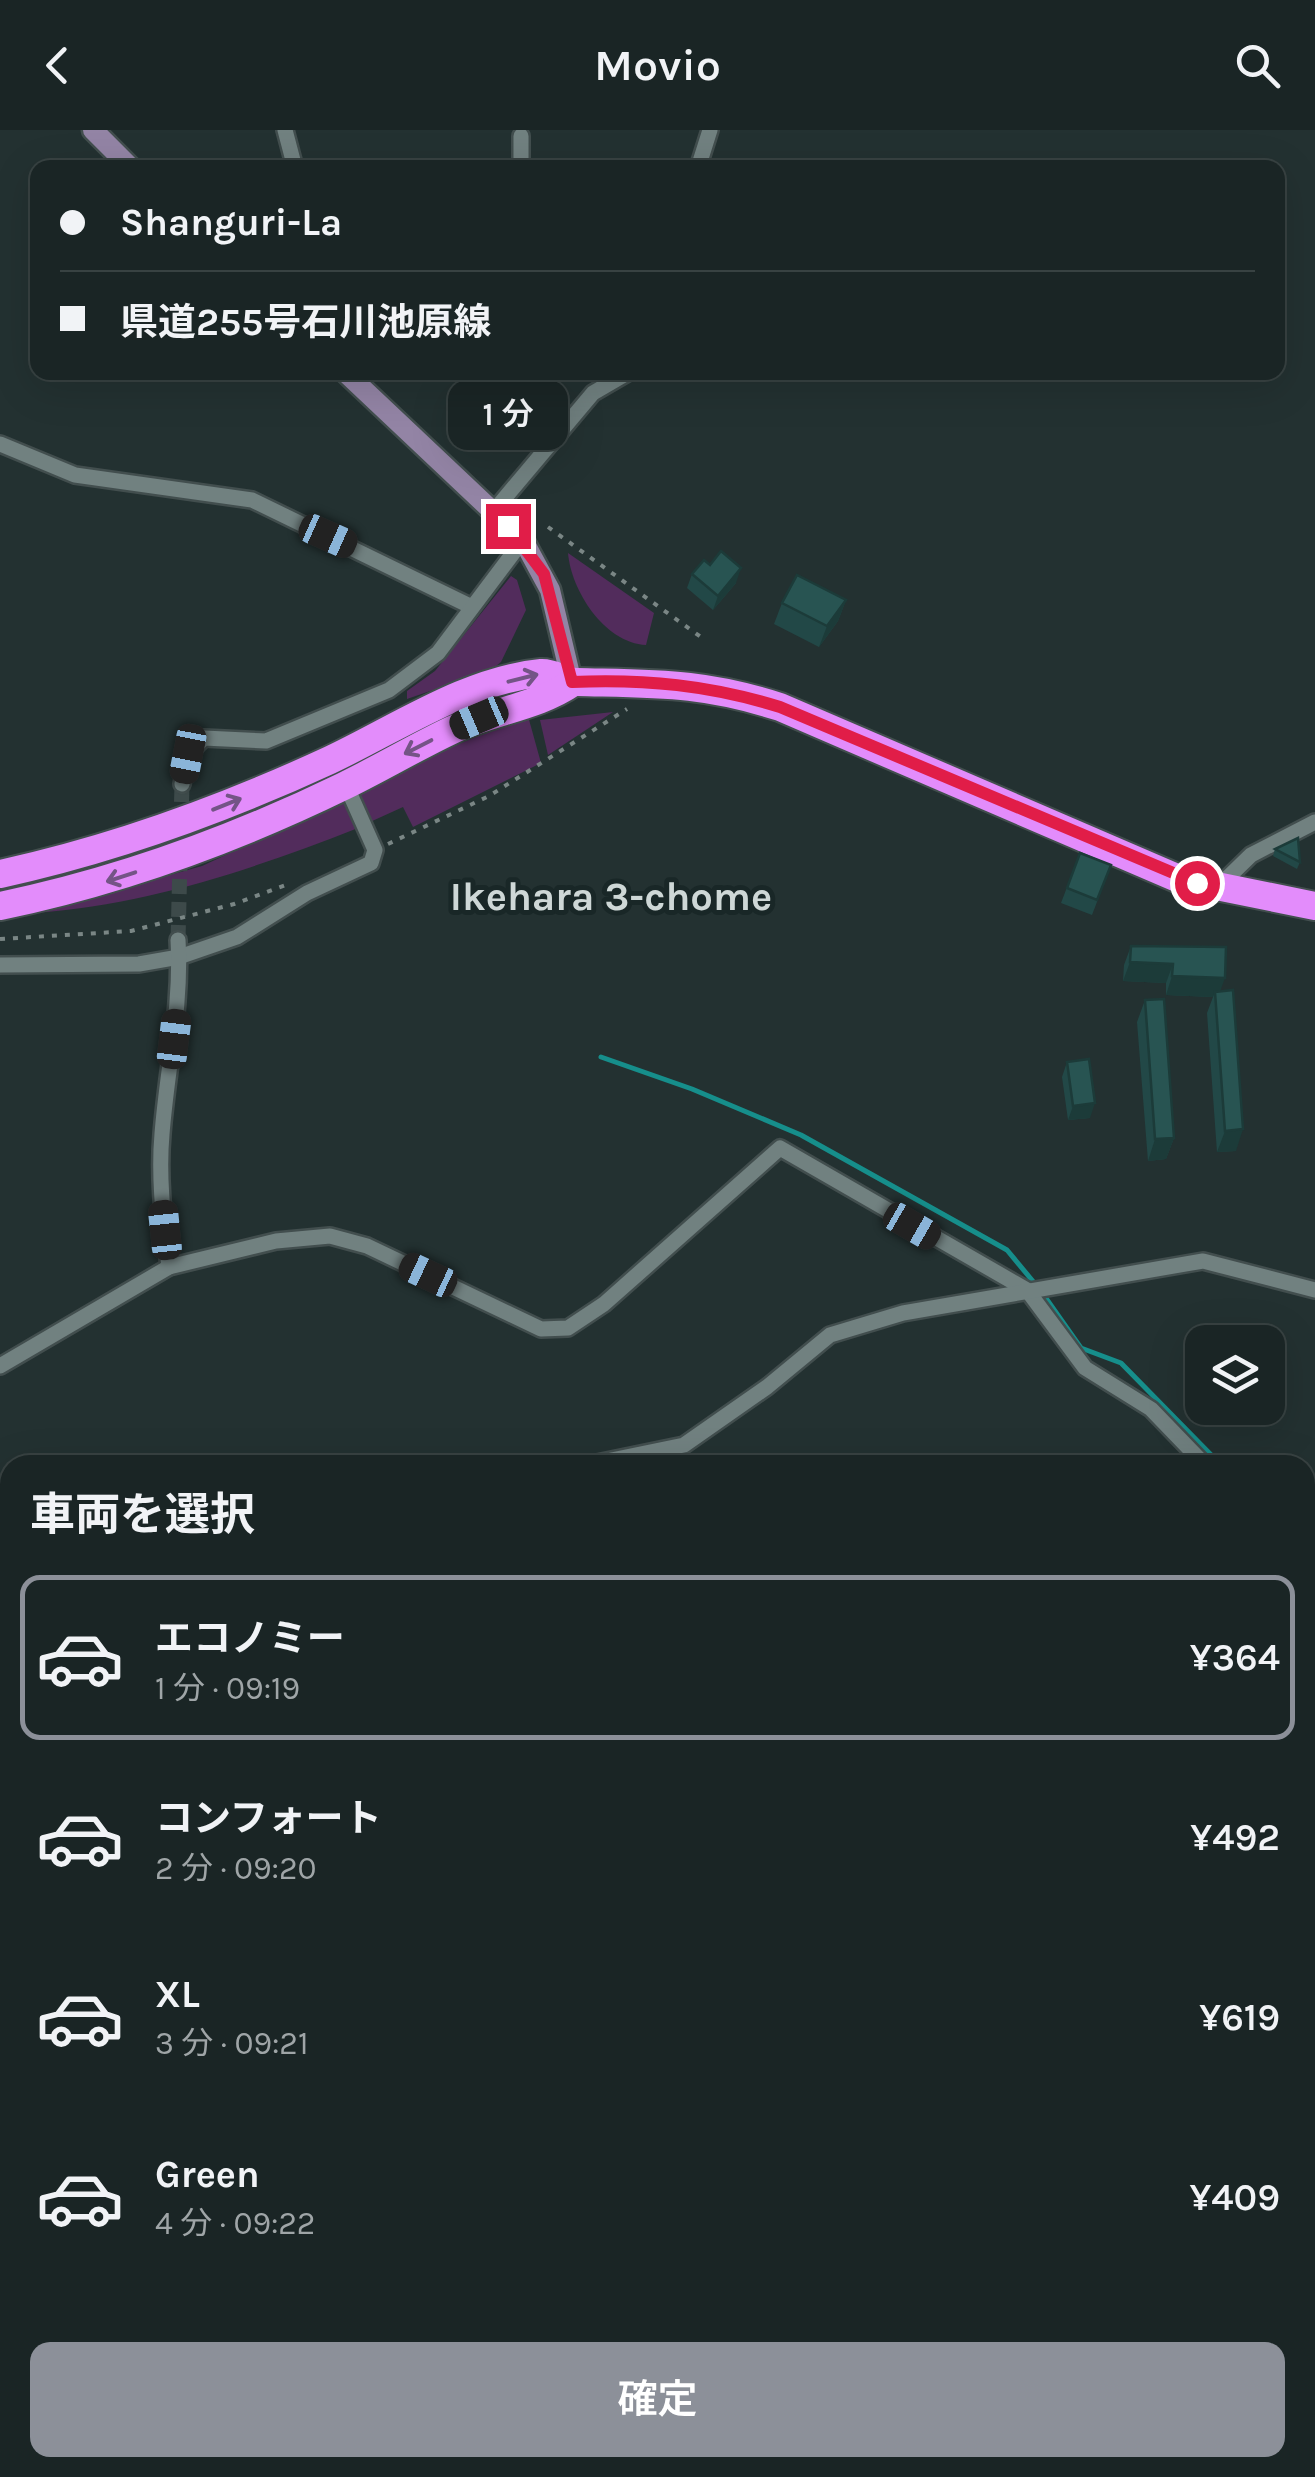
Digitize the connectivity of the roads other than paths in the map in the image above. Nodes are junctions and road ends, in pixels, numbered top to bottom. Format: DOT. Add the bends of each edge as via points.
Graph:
graph roads {
  1 [pos="93,130"];
  2 [pos="286,130"];
  3 [pos="710,130"];
  4 [pos="521,136"];
  5 [pos="123,160"];
  6 [pos="293,160"];
  7 [pos="521,160"];
  8 [pos="701,160"];
  9 [pos="354,380"];
  10 [pos="615,380"];
  11 [pos="0,444"];
  12 [pos="494,512"];
  13 [pos="523,540"];
  14 [pos="472,607"];
  15 [pos="572,682"];
  16 [pos="389,690"];
  17 [pos="410,721"];
  18 [pos="182,784"];
  19 [pos="346,785"];
  20 [pos="1315,822"];
  21 [pos="0,874"];
  22 [pos="1216,888"];
  23 [pos="0,906"];
  24 [pos="1315,906"];
  25 [pos="178,948"];
  26 [pos="0,965"];
  27 [pos="168,1267"];
  28 [pos="1028,1290"];
  29 [pos="1315,1290"];
  30 [pos="0,1366"];
  31 [pos="636,1455"];
  32 [pos="1196,1455"];
  1 -- 5 [label="main road"];
  2 -- 6 [label="street"];
  3 -- 8 [label="street"];
  4 -- 7 [label="street"];
  9 -- 12 [label="main road"];
  10 -- 12 [label="street" via="593,393"];
  11 -- 14 [label="street" via="75,475 252,500"];
  12 -- 13 [label="main road"];
  13 -- 14 [label="street"];
  13 -- 15 [label="main road" via="550,590"];
  14 -- 16 [label="street" via="438,653"];
  17 -- 15 [label="highway, one-way" via="522,676 546,672"];
  15 -- 19 [label="highway, one-way" via="552,697 454,729"];
  15 -- 22 [label="highway" via="672,682 780,707 1177,878"];
  16 -- 17 [label="street"];
  16 -- 18 [label="street" via="266,741 204,738 188,754"];
  21 -- 17 [label="highway, one-way" via="173,826"];
  19 -- 23 [label="highway, one-way" via="184,856"];
  19 -- 25 [label="street" via="375,850 370,863 238,937"];
  20 -- 22 [label="street" via="1251,855"];
  22 -- 24 [label="highway"];
  25 -- 26 [label="street" via="140,964"];
  25 -- 27 [label="street" via="178,1006 161,1137"];
  27 -- 28 [label="street" via="276,1240 330,1236 367,1246 542,1328 568,1328 604,1304 780,1148"];
  27 -- 30 [label="street"];
  28 -- 29 [label="street" via="1203,1261"];
  28 -- 31 [label="street" via="903,1313 830,1335 684,1445"];
  28 -- 32 [label="street" via="1085,1368 1151,1409"];
}
